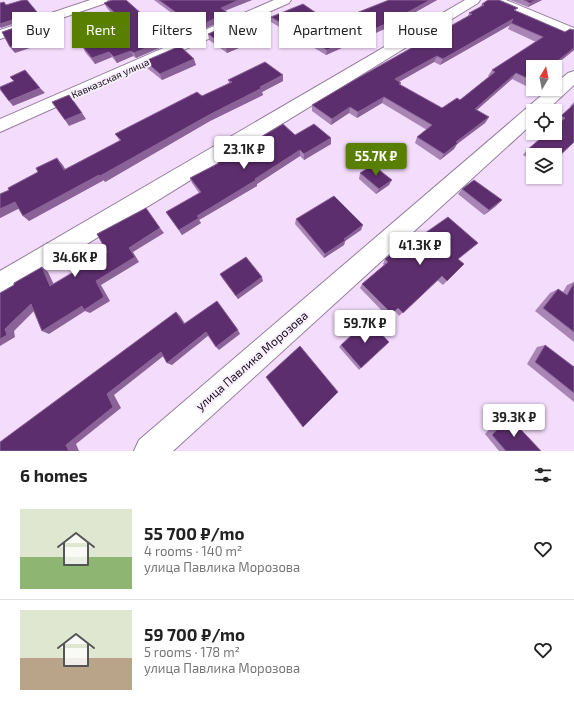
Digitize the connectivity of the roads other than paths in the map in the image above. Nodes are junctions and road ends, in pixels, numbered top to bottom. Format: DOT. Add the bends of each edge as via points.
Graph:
graph roads {
  1 [pos="102,0"];
  2 [pos="285,0"];
  3 [pos="474,0"];
  4 [pos="495,0"];
  5 [pos="574,33"];
  6 [pos="0,35"];
  7 [pos="574,76"];
  8 [pos="543,104"];
  9 [pos="526,119"];
  10 [pos="0,126"];
  11 [pos="0,284"];
  12 [pos="150,451"];
  1 -- 6 [label="street"];
  2 -- 10 [label="street, Кавказская улица"];
  3 -- 11 [label="street"];
  4 -- 5 [label="street"];
  7 -- 8 [label="street, улица Павлика Морозова"];
  9 -- 12 [label="street, улица Павлика Морозова"];
}
